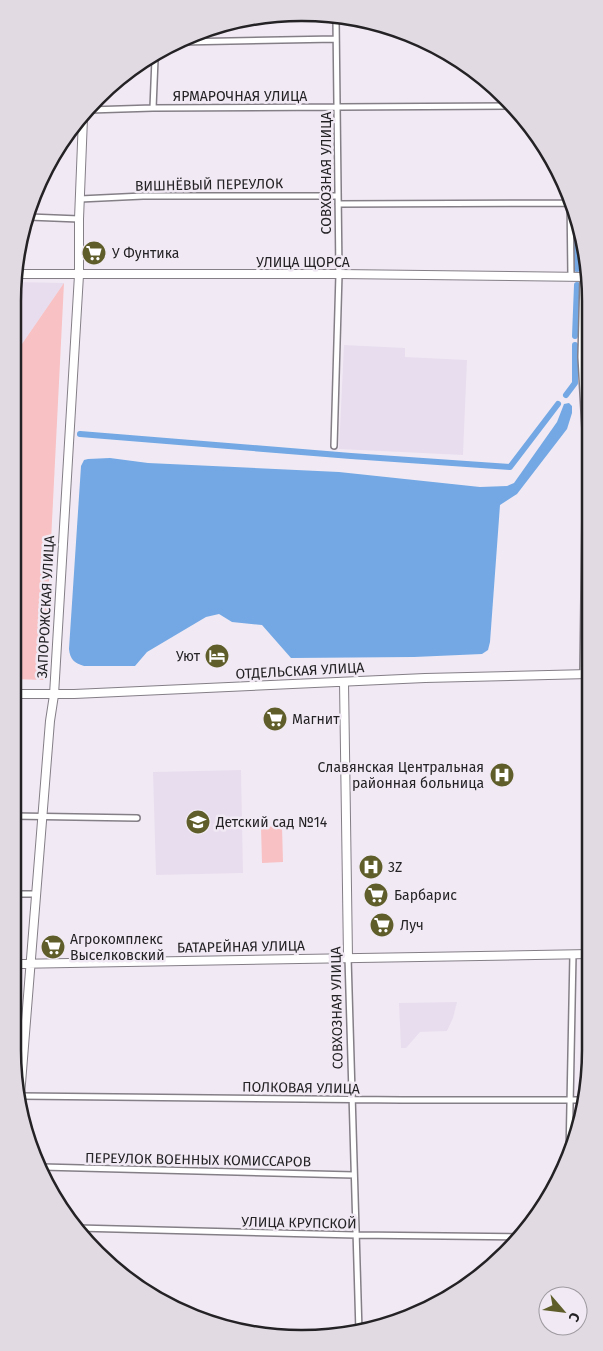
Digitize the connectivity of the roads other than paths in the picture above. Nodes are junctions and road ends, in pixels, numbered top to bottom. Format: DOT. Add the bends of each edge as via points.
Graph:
graph roads {
  1 [pos="336,24"];
  2 [pos="336,39"];
  3 [pos="197,42"];
  4 [pos="155,63"];
  5 [pos="503,106"];
  6 [pos="338,107"];
  7 [pos="154,108"];
  8 [pos="97,110"];
  9 [pos="83,127"];
  10 [pos="338,196"];
  11 [pos="80,199"];
  12 [pos="564,203"];
  13 [pos="338,204"];
  14 [pos="34,218"];
  15 [pos="79,218"];
  16 [pos="570,223"];
  17 [pos="23,274"];
  18 [pos="339,274"];
  19 [pos="79,275"];
  20 [pos="571,276"];
  21 [pos="580,277"];
  22 [pos="582,337"];
  23 [pos="581,357"];
  24 [pos="582,372"];
  25 [pos="334,446"];
  26 [pos="582,674"];
  27 [pos="344,682"];
  28 [pos="21,694"];
  29 [pos="54,695"];
  30 [pos="21,816"];
  31 [pos="43,816"];
  32 [pos="137,818"];
  33 [pos="21,894"];
  34 [pos="36,894"];
  35 [pos="573,954"];
  36 [pos="582,954"];
  37 [pos="348,957"];
  38 [pos="30,963"];
  39 [pos="21,964"];
  40 [pos="22,1069"];
  41 [pos="26,1096"];
  42 [pos="352,1100"];
  43 [pos="571,1100"];
  44 [pos="577,1100"];
  45 [pos="570,1129"];
  46 [pos="47,1167"];
  47 [pos="354,1175"];
  48 [pos="86,1228"];
  49 [pos="356,1235"];
  50 [pos="510,1237"];
  51 [pos="360,1323"];
  1 -- 2 [label="street, СОВХОЗНАЯ УЛИЦА"];
  2 -- 3 [label="street"];
  2 -- 6 [label="street, СОВХОЗНАЯ УЛИЦА"];
  4 -- 7 [label="street"];
  5 -- 6 [label="street, ЯРМАРОЧНАЯ УЛИЦА"];
  6 -- 7 [label="street, ЯРМАРОЧНАЯ УЛИЦА"];
  6 -- 10 [label="street, СОВХОЗНАЯ УЛИЦА"];
  7 -- 8 [label="street, ЯРМАРОЧНАЯ УЛИЦА"];
  9 -- 11 [label="street, ЗАПОРОЖСКАЯ УЛИЦА"];
  10 -- 11 [label="street, ВИШНЁВЫЙ ПЕРЕУЛОК"];
  10 -- 13 [label="street, СОВХОЗНАЯ УЛИЦА"];
  11 -- 15 [label="street, ЗАПОРОЖСКАЯ УЛИЦА"];
  12 -- 13 [label="street"];
  13 -- 18 [label="street, СОВХОЗНАЯ УЛИЦА"];
  14 -- 15 [label="street"];
  15 -- 19 [label="street, ЗАПОРОЖСКАЯ УЛИЦА"];
  16 -- 20 [label="street"];
  17 -- 19 [label="street, УЛИЦА ЩОРСА"];
  18 -- 19 [label="street, УЛИЦА ЩОРСА"];
  18 -- 20 [label="street, УЛИЦА ЩОРСА"];
  18 -- 25 [label="street, СОВХОЗНАЯ УЛИЦА"];
  19 -- 29 [label="street, ЗАПОРОЖСКАЯ УЛИЦА"];
  20 -- 21 [label="street, УЛИЦА ЩОРСА"];
  22 -- 23 [label="street"];
  23 -- 24 [label="street"];
  26 -- 27 [label="street, ОТДЕЛЬСКАЯ УЛИЦА"];
  27 -- 29 [label="street, ОТДЕЛЬСКАЯ УЛИЦА"];
  27 -- 37 [label="street, СОВХОЗНАЯ УЛИЦА"];
  28 -- 29 [label="street, ОТДЕЛЬСКАЯ УЛИЦА"];
  29 -- 31 [label="street, ЗАПОРОЖСКАЯ УЛИЦА"];
  30 -- 31 [label="street"];
  31 -- 32 [label="street"];
  31 -- 34 [label="street, ЗАПОРОЖСКАЯ УЛИЦА"];
  33 -- 34 [label="street"];
  34 -- 38 [label="street, ЗАПОРОЖСКАЯ УЛИЦА"];
  35 -- 36 [label="street, БАТАРЕЙНАЯ УЛИЦА"];
  35 -- 37 [label="street, БАТАРЕЙНАЯ УЛИЦА"];
  35 -- 43 [label="street"];
  37 -- 38 [label="street, БАТАРЕЙНАЯ УЛИЦА"];
  37 -- 42 [label="street, СОВХОЗНАЯ УЛИЦА"];
  38 -- 39 [label="street, БАТАРЕЙНАЯ УЛИЦА"];
  38 -- 40 [label="street, ЗАПОРОЖСКАЯ УЛИЦА"];
  41 -- 42 [label="street, ПОЛКОВАЯ УЛИЦА"];
  42 -- 43 [label="street, ПОЛКОВАЯ УЛИЦА"];
  42 -- 47 [label="street, СОВХОЗНАЯ УЛИЦА"];
  43 -- 44 [label="street, ПОЛКОВАЯ УЛИЦА"];
  43 -- 45 [label="street"];
  46 -- 47 [label="street, ПЕРЕУЛОК ВОЕННЫХ КОМИССАРОВ"];
  47 -- 49 [label="street, СОВХОЗНАЯ УЛИЦА"];
  48 -- 49 [label="street, УЛИЦА КРУПСКОЙ"];
  49 -- 50 [label="street, УЛИЦА КРУПСКОЙ"];
  49 -- 51 [label="street, СОВХОЗНАЯ УЛИЦА"];
}
